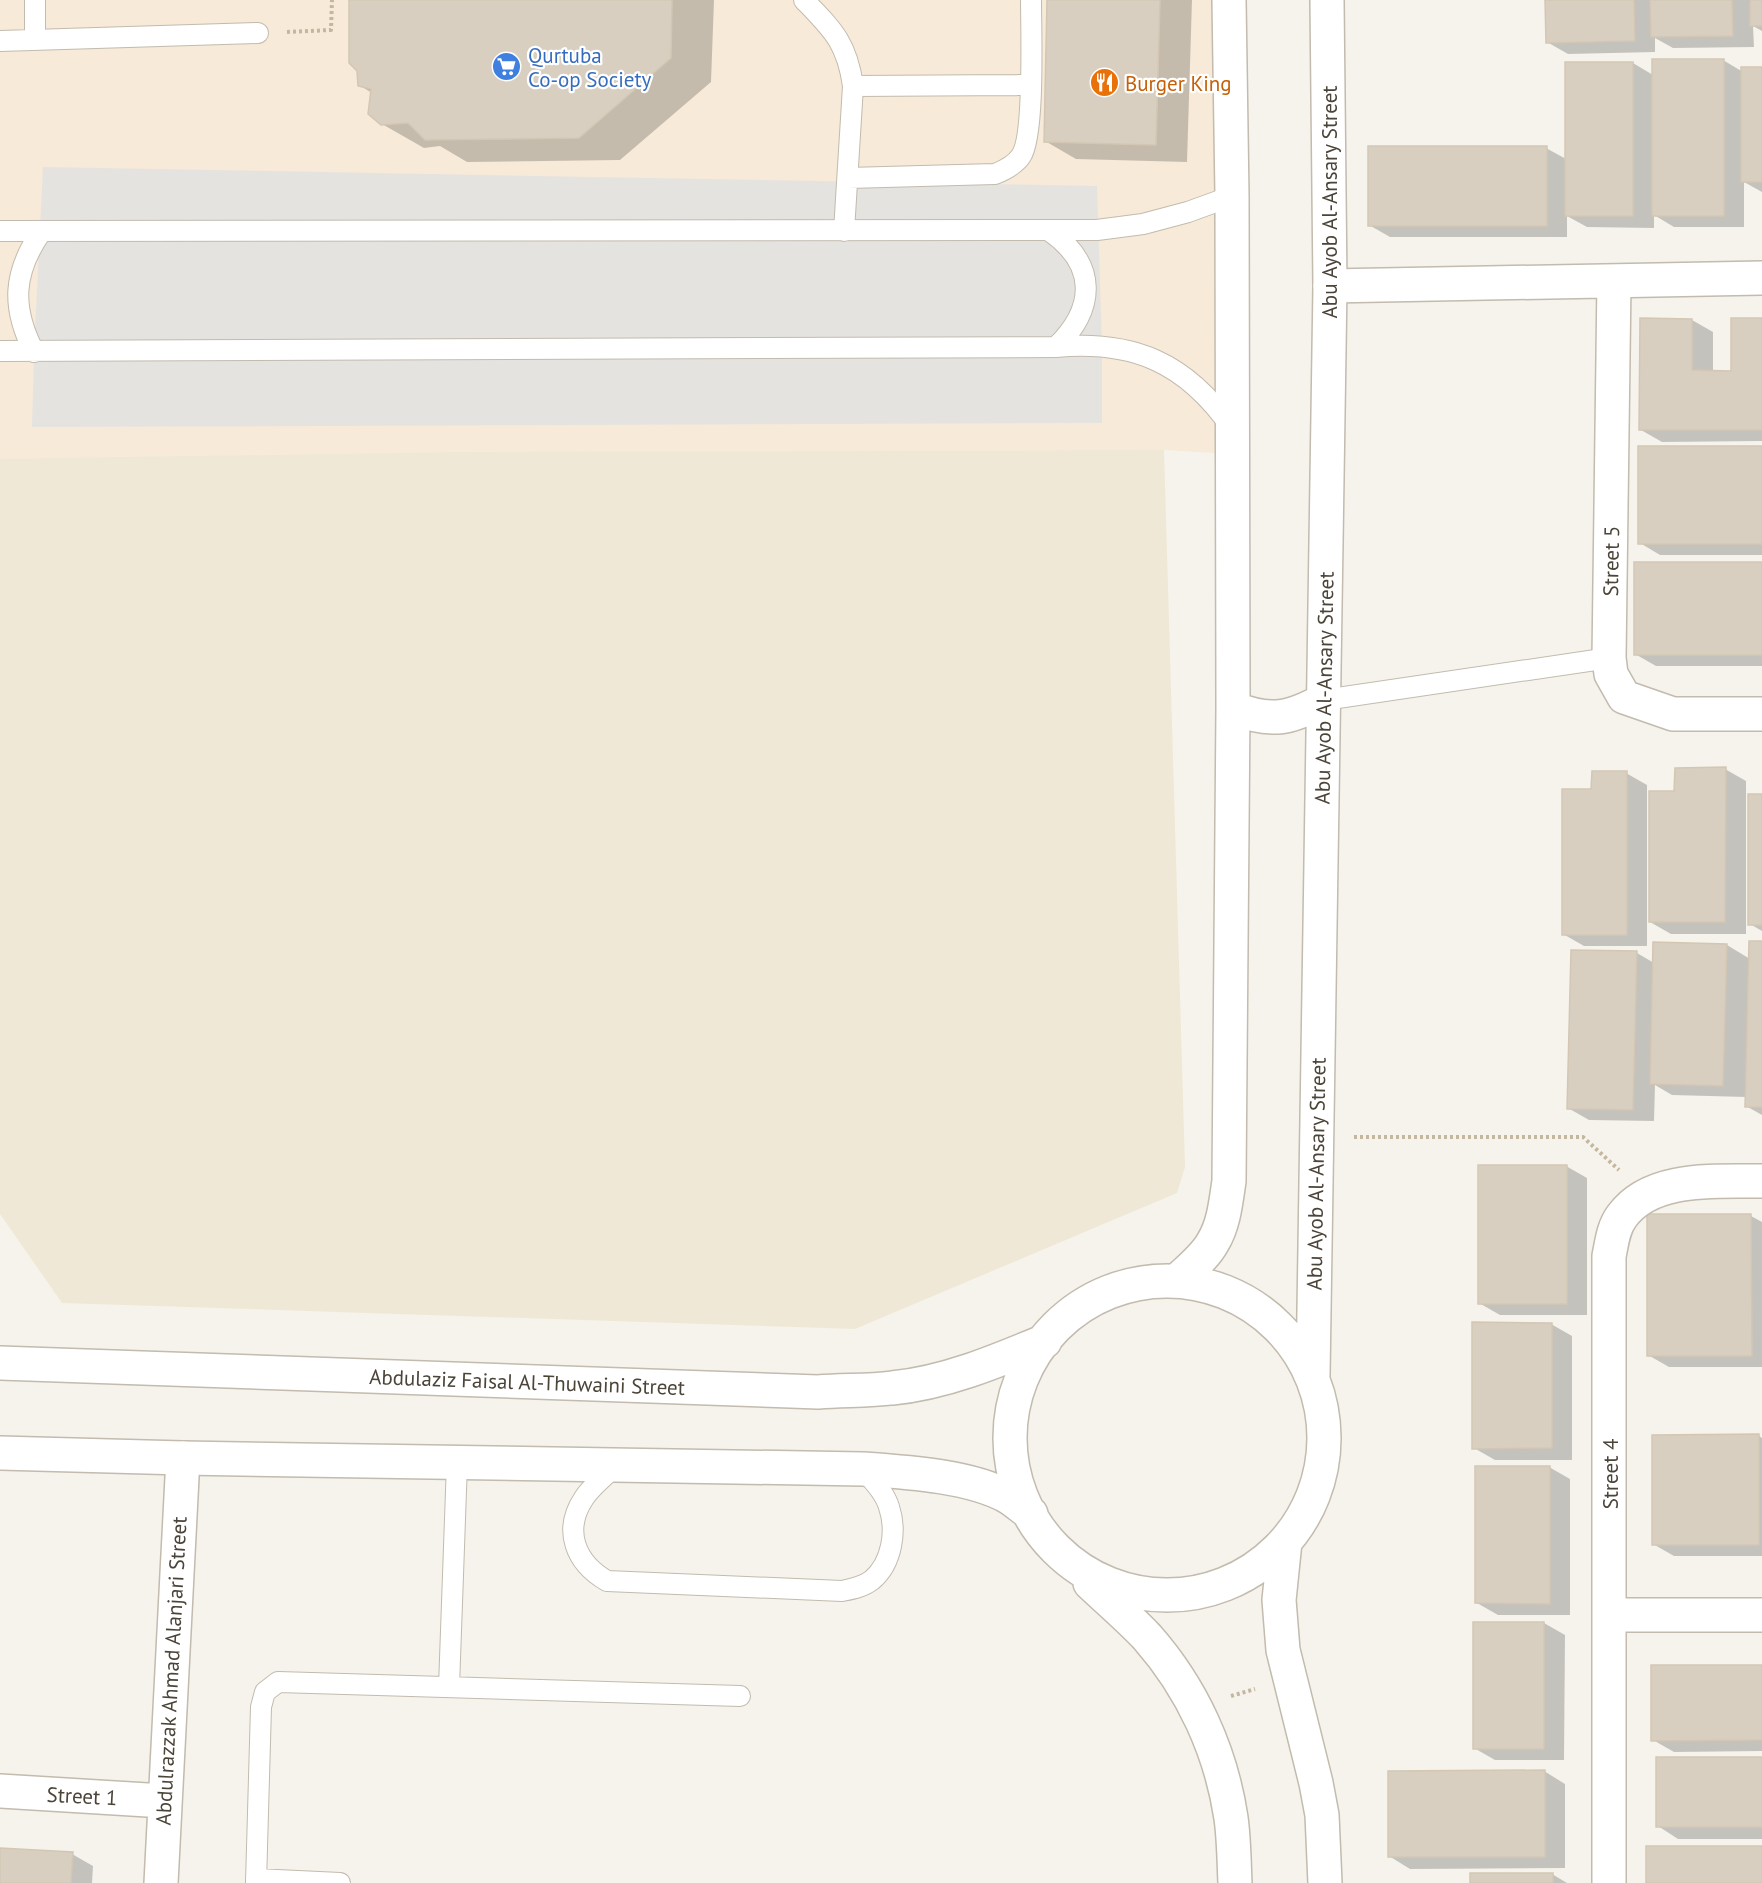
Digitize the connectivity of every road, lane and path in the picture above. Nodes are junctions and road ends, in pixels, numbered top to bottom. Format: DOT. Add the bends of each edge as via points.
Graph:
graph roads {
  1 [pos="35,0"];
  2 [pos="332,0"];
  3 [pos="804,0"];
  4 [pos="1031,0"];
  5 [pos="1229,0"];
  6 [pos="1327,0"];
  7 [pos="258,33"];
  8 [pos="34,40"];
  9 [pos="0,41"];
  10 [pos="1030,85"];
  11 [pos="853,86"];
  12 [pos="848,178"];
  13 [pos="1232,196"];
  14 [pos="0,231"];
  15 [pos="844,231"];
  16 [pos="41,232"];
  17 [pos="1051,232"];
  18 [pos="1762,278"];
  19 [pos="1614,281"];
  20 [pos="1330,286"];
  21 [pos="1056,347"];
  22 [pos="0,351"];
  23 [pos="34,352"];
  24 [pos="1232,430"];
  25 [pos="1610,658"];
  26 [pos="1324,700"];
  27 [pos="1233,708"];
  28 [pos="1762,714"];
  29 [pos="1317,1138"];
  30 [pos="1762,1181"];
  31 [pos="1637,1202"];
  32 [pos="1177,1281"];
  33 [pos="1046,1341"];
  34 [pos="0,1363"];
  35 [pos="1312,1375"];
  36 [pos="0,1453"];
  37 [pos="183,1458"];
  38 [pos="456,1463"];
  39 [pos="616,1465"];
  40 [pos="863,1469"];
  41 [pos="1031,1514"];
  42 [pos="1285,1542"];
  43 [pos="1074,1567"];
  44 [pos="1610,1615"];
  45 [pos="1762,1615"];
  46 [pos="1289,1679"];
  47 [pos="449,1687"];
  48 [pos="740,1696"];
  49 [pos="1196,1706"];
  50 [pos="0,1791"];
  51 [pos="164,1801"];
  52 [pos="256,1881"];
  53 [pos="160,1883"];
  54 [pos="340,1883"];
  55 [pos="1235,1883"];
  56 [pos="1325,1883"];
  57 [pos="1609,1883"];
  1 -- 8 [label="lane"];
  2 -- 7 [label="path" via="331,30"];
  3 -- 11 [label="lane" via="842,43"];
  4 -- 10 [label="lane"];
  5 -- 13 [label="street"];
  6 -- 20 [label="street, Abu Ayob Al-Ansary Street"];
  7 -- 8 [label="lane"];
  8 -- 9 [label="lane"];
  10 -- 11 [label="lane"];
  10 -- 12 [label="lane" via="1027,142 1022,155 1006,170 980,175"];
  11 -- 12 [label="lane"];
  12 -- 15 [label="lane"];
  13 -- 17 [label="lane" via="1143,224"];
  13 -- 24 [label="street"];
  14 -- 16 [label="lane"];
  15 -- 16 [label="lane"];
  15 -- 17 [label="lane"];
  16 -- 23 [label="lane" via="21,270 18,291 24,332"];
  17 -- 21 [label="lane" via="1078,259 1085,277 1086,297 1071,333"];
  18 -- 19 [label="street"];
  19 -- 20 [label="street"];
  19 -- 25 [label="street, Street 5"];
  20 -- 26 [label="street, Abu Ayob Al-Ansary Street"];
  21 -- 23 [label="lane"];
  21 -- 24 [label="lane" via="1115,347 1152,359 1194,384"];
  22 -- 23 [label="lane"];
  24 -- 27 [label="street"];
  25 -- 26 [label="lane"];
  25 -- 28 [label="street, Street 5" via="1611,674 1624,697 1673,714"];
  26 -- 27 [label="street" via="1283,717 1249,714"];
  26 -- 29 [label="street, Abu Ayob Al-Ansary Street"];
  27 -- 32 [label="street" via="1229,1181 1213,1242"];
  29 -- 31 [label="path" via="1583,1137 1617,1167"];
  29 -- 35 [label="street, Abu Ayob Al-Ansary Street"];
  30 -- 31 [label="street, Street 4" via="1674,1186"];
  31 -- 44 [label="street, Street 4" via="1613,1232 1609,1256"];
  32 -- 33 [label="street" via="1159,1279 1111,1289 1070,1312"];
  32 -- 35 [label="street" via="1206,1284 1250,1302 1287,1334"];
  33 -- 34 [label="street, Abdulaziz Faisal Al-Thuwaini Street" via="942,1378 893,1388 818,1392"];
  33 -- 41 [label="street" via="1029,1359 1010,1418 1014,1480"];
  35 -- 42 [label="street" via="1324,1420 1323,1467 1307,1511"];
  36 -- 37 [label="street"];
  37 -- 38 [label="street"];
  37 -- 51 [label="street, Abdulrazzak Ahmad Alanjari Street"];
  38 -- 39 [label="street"];
  38 -- 47 [label="lane"];
  39 -- 40 [label="street"];
  39 -- 40 [label="lane" via="585,1496 575,1519 575,1544 596,1575 607,1581 842,1591 873,1579 885,1564 892,1545 889,1507"];
  40 -- 41 [label="street" via="962,1482 1008,1497"];
  41 -- 43 [label="street" via="1042,1535"];
  42 -- 43 [label="street" via="1275,1555 1229,1584 1176,1597 1122,1591"];
  42 -- 46 [label="street" via="1279,1600"];
  43 -- 49 [label="street" via="1146,1636"];
  44 -- 45 [label="street"];
  44 -- 57 [label="street, Street 4"];
  46 -- 49 [label="path"];
  46 -- 56 [label="street" via="1322,1815"];
  47 -- 48 [label="lane"];
  47 -- 52 [label="lane" via="278,1682 265,1692 261,1707"];
  49 -- 55 [label="street" via="1212,1743 1229,1809"];
  50 -- 51 [label="street, Street 1"];
  51 -- 53 [label="street, Abdulrazzak Ahmad Alanjari Street"];
  52 -- 54 [label="lane"];
}
